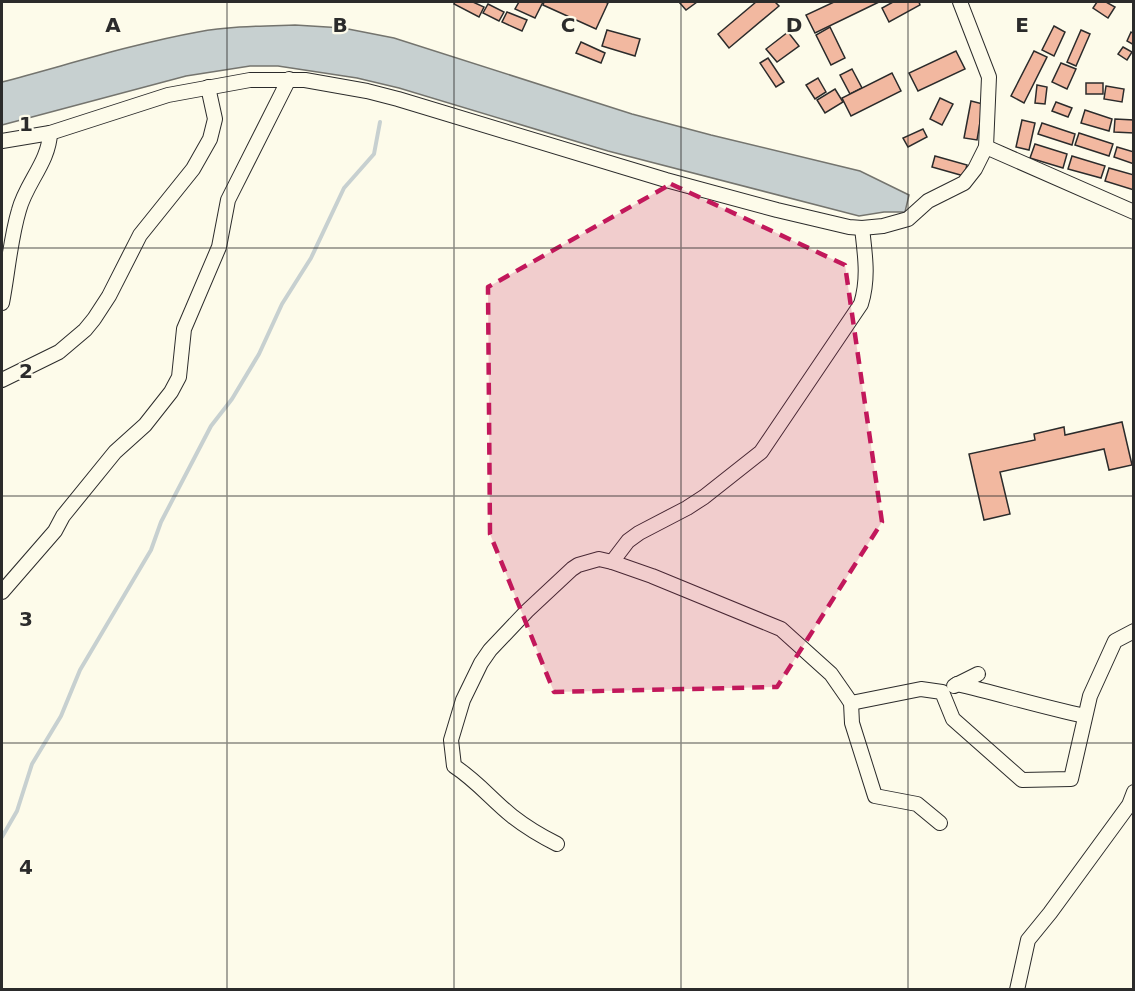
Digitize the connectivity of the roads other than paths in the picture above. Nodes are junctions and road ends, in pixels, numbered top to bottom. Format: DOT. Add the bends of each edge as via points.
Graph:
graph roads {
  1 [pos="960,2"];
  2 [pos="289,79"];
  3 [pos="208,87"];
  4 [pos="50,132"];
  5 [pos="5,140"];
  6 [pos="986,147"];
  7 [pos="2,153"];
  8 [pos="1134,212"];
  9 [pos="862,228"];
  10 [pos="2,303"];
  11 [pos="2,380"];
  12 [pos="612,562"];
  13 [pos="2,592"];
  14 [pos="1134,631"];
  15 [pos="978,674"];
  16 [pos="957,684"];
  17 [pos="942,692"];
  18 [pos="851,703"];
  19 [pos="1085,716"];
  20 [pos="1133,795"];
  21 [pos="940,823"];
  22 [pos="557,844"];
  23 [pos="1017,990"];
  1 -- 6 [label="street" via="989,77"];
  2 -- 3 [label="street"];
  2 -- 9 [label="street" via="398,99 666,180"];
  2 -- 13 [label="street" via="228,200 219,247 184,329 179,377 171,393 145,425 115,452"];
  3 -- 4 [label="street" via="168,95"];
  3 -- 11 [label="street" via="215,118 210,139 193,169 140,234 94,319 59,352"];
  4 -- 5 [label="street"];
  4 -- 10 [label="street" via="47,151 19,210"];
  5 -- 7 [label="street"];
  6 -- 8 [label="street"];
  6 -- 9 [label="street" via="964,183 928,201 908,219"];
  9 -- 12 [label="street" via="867,267 861,304 769,444 704,497 634,537"];
  12 -- 18 [label="street" via="781,629 831,674"];
  12 -- 22 [label="street" via="598,559 578,565 490,650 472,679 450,740 454,766 472,777 511,816"];
  14 -- 19 [label="street" via="1116,641 1090,696"];
  15 -- 16 [label="street"];
  16 -- 17 [label="street"];
  16 -- 19 [label="street"];
  17 -- 18 [label="street" via="921,689"];
  17 -- 19 [label="street" via="953,719 1022,780 1071,779"];
  18 -- 21 [label="street" via="852,723 875,795 917,804"];
  20 -- 23 [label="street" via="1028,940"];
}
